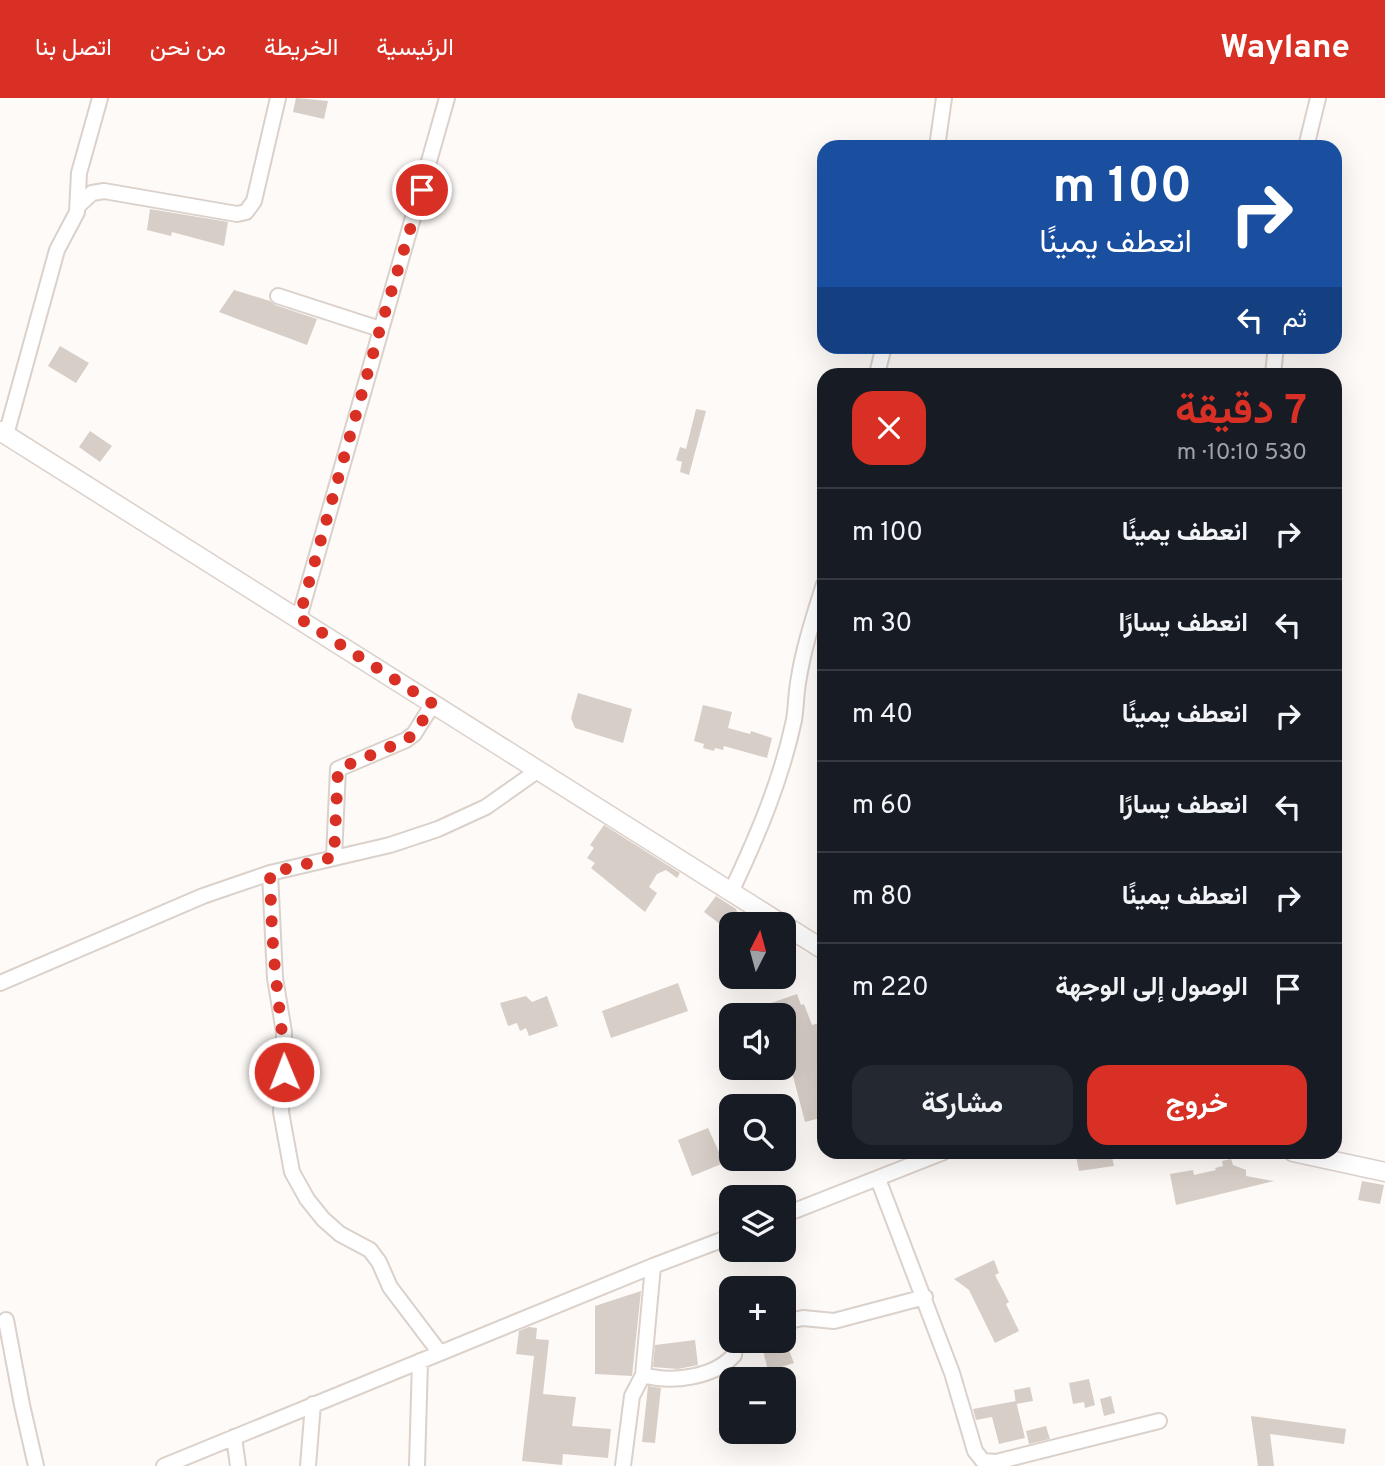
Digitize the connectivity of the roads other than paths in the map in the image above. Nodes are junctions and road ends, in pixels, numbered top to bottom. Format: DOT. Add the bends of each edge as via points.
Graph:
graph roads {
  1 [pos="100,98"];
  2 [pos="278,98"];
  3 [pos="447,98"];
  4 [pos="944,98"];
  5 [pos="1318,98"];
  6 [pos="938,140"];
  7 [pos="1308,140"];
  8 [pos="79,205"];
  9 [pos="278,296"];
  10 [pos="380,329"];
  11 [pos="3,433"];
  12 [pos="817,606"];
  13 [pos="299,618"];
  14 [pos="433,704"];
  15 [pos="537,771"];
  16 [pos="334,857"];
  17 [pos="270,873"];
  18 [pos="731,892"];
  19 [pos="763,912"];
  20 [pos="796,933"];
  21 [pos="817,946"];
  22 [pos="0,983"];
  23 [pos="927,1159"];
  24 [pos="1325,1159"];
  25 [pos="1385,1172"];
  26 [pos="878,1179"];
  27 [pos="796,1210"];
  28 [pos="719,1241"];
  29 [pos="653,1266"];
  30 [pos="925,1297"];
  31 [pos="796,1319"];
  32 [pos="6,1320"];
  33 [pos="440,1353"];
  34 [pos="734,1353"];
  35 [pos="420,1361"];
  36 [pos="643,1375"];
  37 [pos="313,1404"];
  38 [pos="1159,1421"];
  39 [pos="234,1437"];
  40 [pos="36,1466"];
  41 [pos="164,1466"];
  42 [pos="238,1466"];
  43 [pos="308,1466"];
  44 [pos="417,1466"];
  45 [pos="623,1466"];
  1 -- 8 [label="street" via="79,173"];
  2 -- 8 [label="street" via="254,201 246,212 104,191 92,193"];
  3 -- 10 [label="street"];
  4 -- 6 [label="street"];
  5 -- 7 [label="street"];
  8 -- 11 [label="street" via="57,250"];
  9 -- 10 [label="street"];
  10 -- 13 [label="street"];
  11 -- 13 [label="street"];
  12 -- 18 [label="street" via="784,759 762,825"];
  13 -- 14 [label="street"];
  14 -- 15 [label="street"];
  14 -- 16 [label="street" via="406,740 338,769"];
  15 -- 16 [label="street" via="486,807 438,829"];
  15 -- 18 [label="street"];
  16 -- 17 [label="street"];
  17 -- 22 [label="street" via="203,896"];
  17 -- 33 [label="street" via="275,978 284,1032 281,1112 292,1172 323,1219 370,1250 390,1287"];
  18 -- 19 [label="street"];
  20 -- 21 [label="street"];
  23 -- 26 [label="street"];
  24 -- 25 [label="street"];
  26 -- 27 [label="street"];
  26 -- 30 [label="street"];
  28 -- 29 [label="street"];
  29 -- 33 [label="street"];
  29 -- 36 [label="street"];
  30 -- 31 [label="street" via="834,1321"];
  30 -- 38 [label="street" via="975,1451 983,1461 996,1462"];
  32 -- 40 [label="street"];
  33 -- 35 [label="street"];
  34 -- 36 [label="street" via="717,1368 688,1376 658,1379"];
  35 -- 37 [label="street"];
  35 -- 44 [label="street"];
  36 -- 45 [label="street" via="632,1396"];
  37 -- 39 [label="street"];
  37 -- 43 [label="street"];
  39 -- 41 [label="street"];
  39 -- 42 [label="street"];
}
